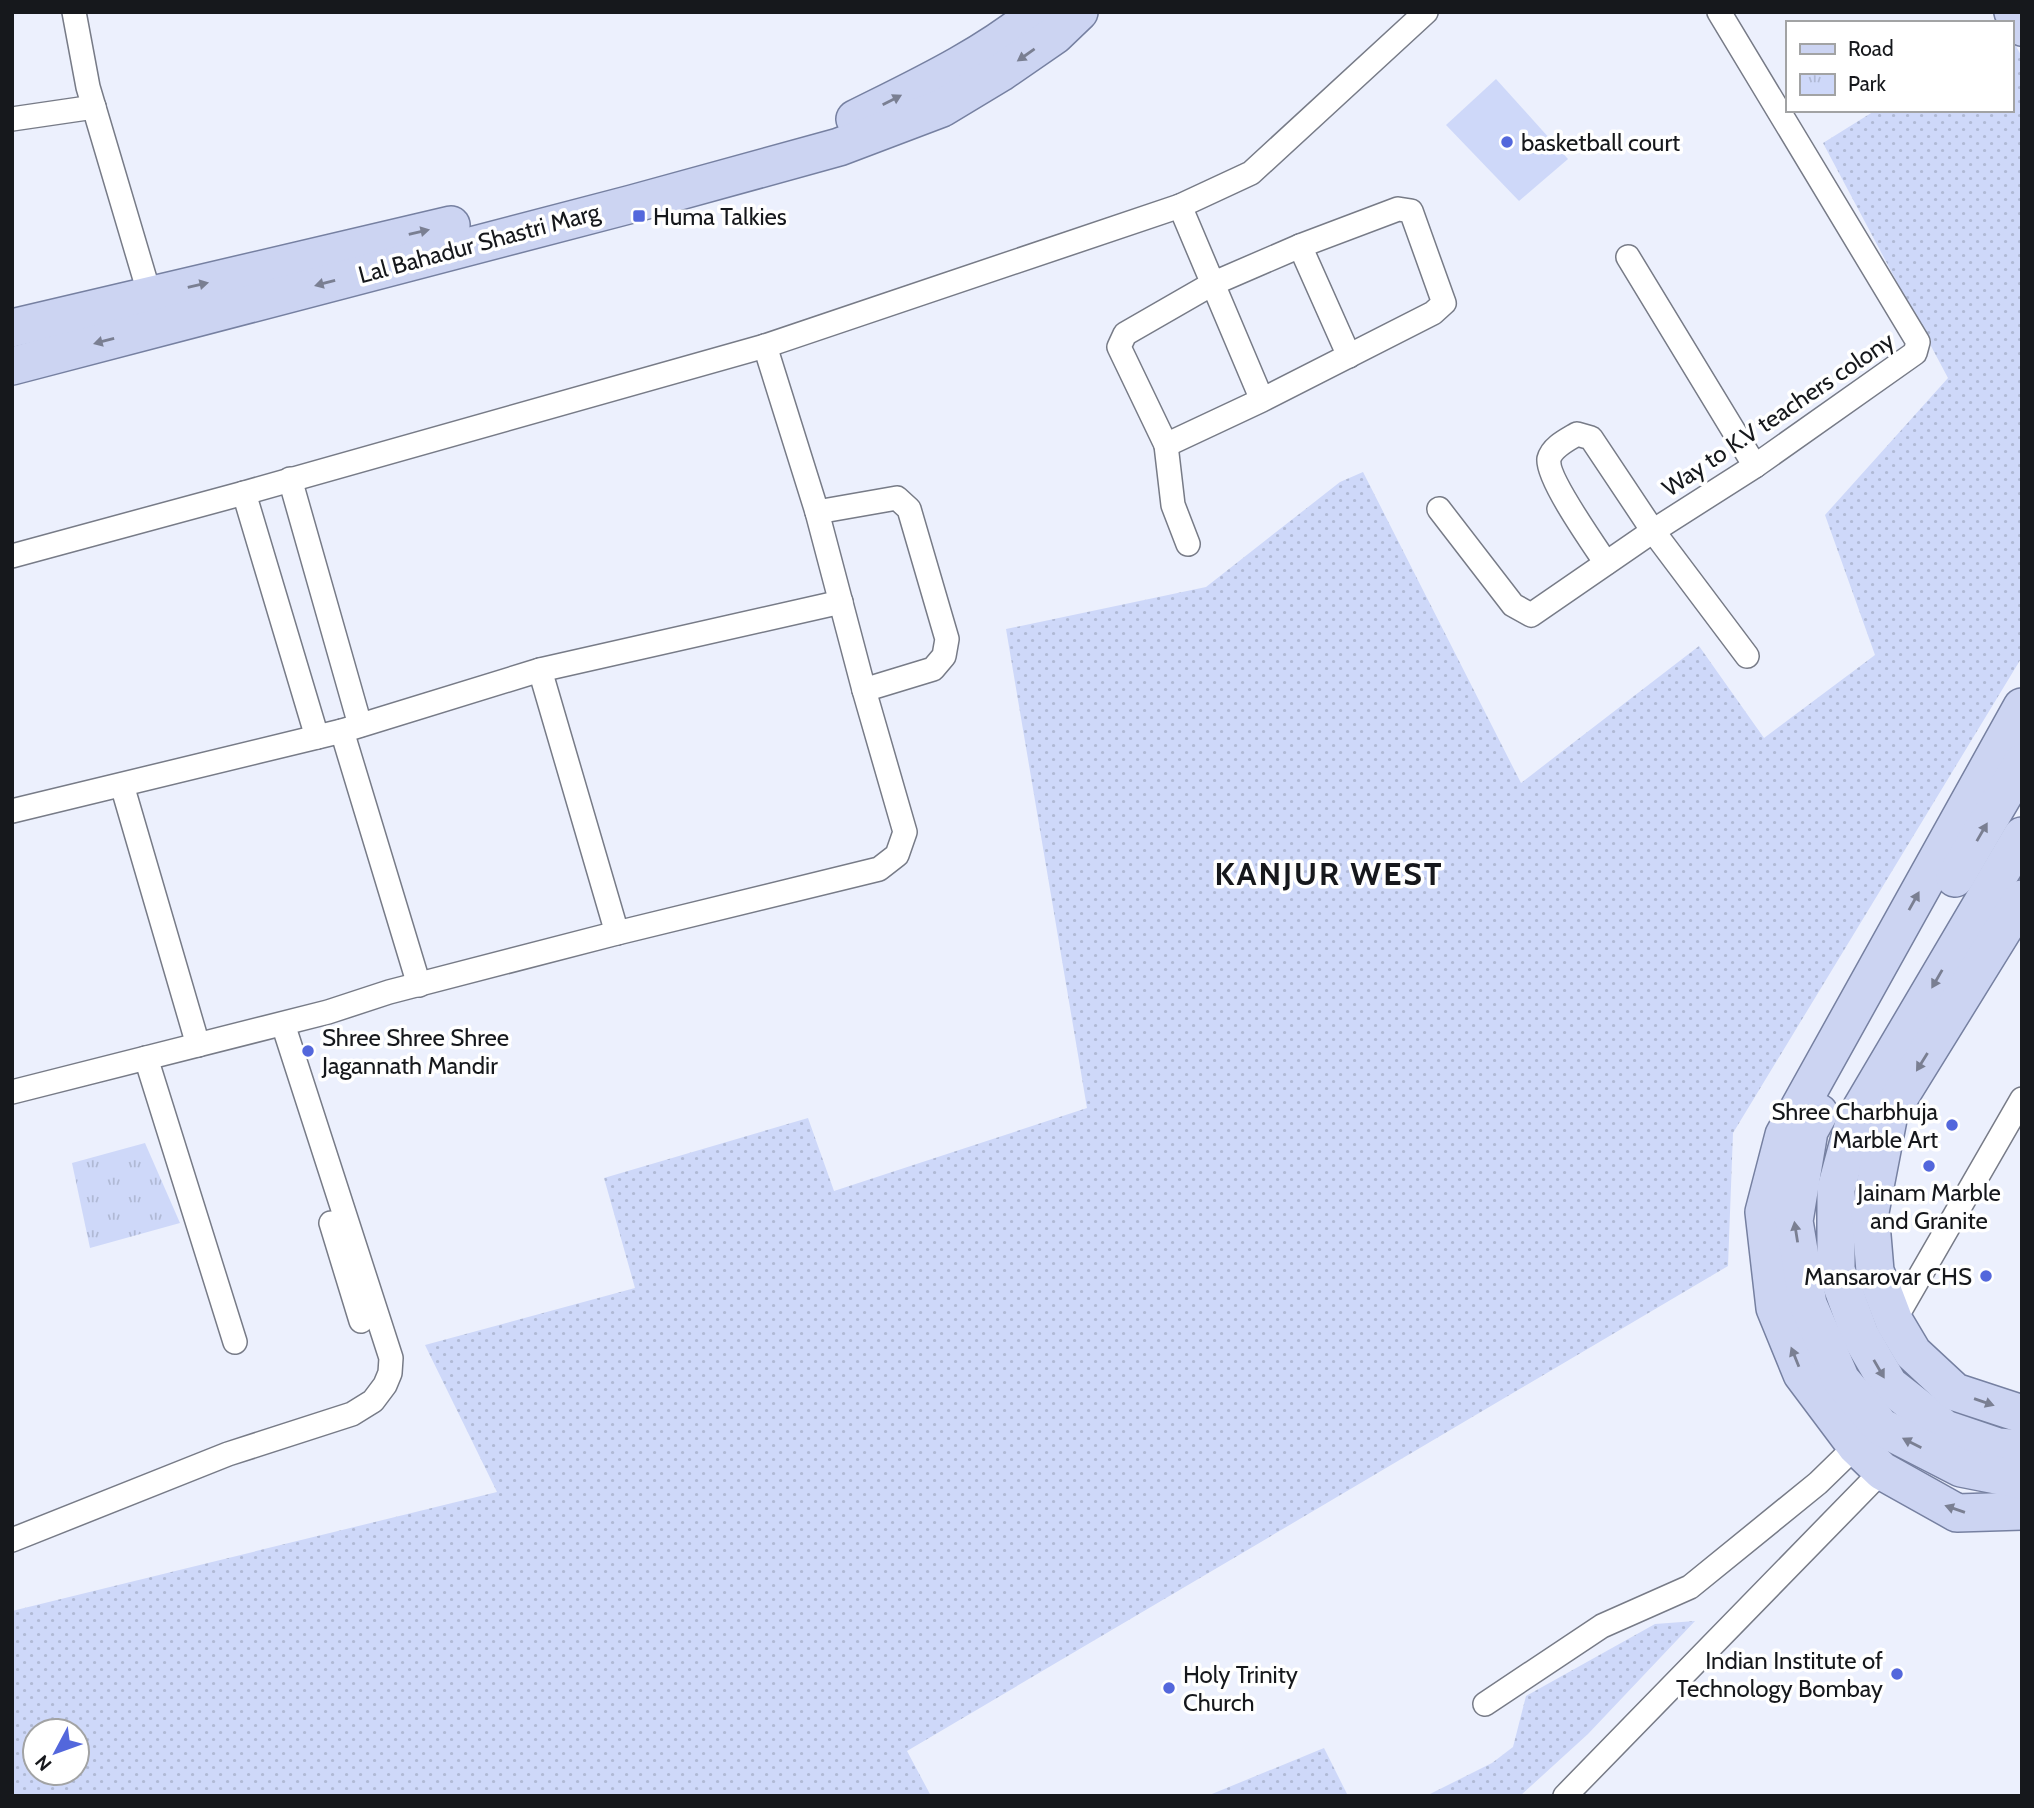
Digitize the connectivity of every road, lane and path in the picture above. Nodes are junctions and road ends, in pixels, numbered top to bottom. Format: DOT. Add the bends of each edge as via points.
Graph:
graph roads {
  1 [pos="74,12"];
  2 [pos="1038,12"];
  3 [pos="1079,12"];
  4 [pos="1426,12"];
  5 [pos="1720,12"];
  6 [pos="2013,12"];
  7 [pos="2022,27"];
  8 [pos="94,107"];
  9 [pos="12,119"];
  10 [pos="1180,206"];
  11 [pos="1300,246"];
  12 [pos="1628,257"];
  13 [pos="1212,284"];
  14 [pos="150,296"];
  15 [pos="12,328"];
  16 [pos="765,346"];
  17 [pos="1349,356"];
  18 [pos="12,366"];
  19 [pos="1262,400"];
  20 [pos="1166,445"];
  21 [pos="1755,466"];
  22 [pos="290,479"];
  23 [pos="244,493"];
  24 [pos="1439,509"];
  25 [pos="817,512"];
  26 [pos="1653,531"];
  27 [pos="1188,544"];
  28 [pos="12,556"];
  29 [pos="1605,563"];
  30 [pos="841,602"];
  31 [pos="1747,656"];
  32 [pos="540,670"];
  33 [pos="864,690"];
  34 [pos="2022,707"];
  35 [pos="351,728"];
  36 [pos="317,737"];
  37 [pos="2022,763"];
  38 [pos="122,785"];
  39 [pos="12,811"];
  40 [pos="2022,836"];
  41 [pos="2022,899"];
  42 [pos="617,933"];
  43 [pos="419,985"];
  44 [pos="283,1024"];
  45 [pos="198,1045"];
  46 [pos="146,1058"];
  47 [pos="12,1092"];
  48 [pos="2022,1099"];
  49 [pos="360,1289"];
  50 [pos="361,1321"];
  51 [pos="1895,1321"];
  52 [pos="235,1342"];
  53 [pos="2022,1414"];
  54 [pos="1856,1446"];
  55 [pos="2022,1449"];
  56 [pos="1882,1471"];
  57 [pos="2022,1480"];
  58 [pos="2022,1511"];
  59 [pos="12,1540"];
  60 [pos="1485,1704"];
  61 [pos="1564,1796"];
  1 -- 8 [label="street"];
  14 -- 2 [label="main road, Lal Bahadur Shastri Marg, one-way" via="780,149 831,131 948,72"];
  3 -- 18 [label="main road, Lal Bahadur Shastri Marg, one-way" via="1011,66 942,108 839,147"];
  4 -- 10 [label="street" via="1251,173"];
  5 -- 21 [label="street, Way to K.V teachers colony" via="1918,341 1915,353"];
  6 -- 7 [label="main road"];
  8 -- 9 [label="street"];
  8 -- 14 [label="street"];
  10 -- 13 [label="street"];
  10 -- 16 [label="street"];
  11 -- 13 [label="street"];
  11 -- 17 [label="street"];
  11 -- 17 [label="street" via="1398,209 1411,211 1444,303"];
  12 -- 21 [label="street"];
  13 -- 19 [label="street"];
  13 -- 20 [label="street" via="1125,334 1119,347"];
  14 -- 15 [label="main road, Lal Bahadur Shastri Marg"];
  16 -- 22 [label="street"];
  16 -- 25 [label="street"];
  17 -- 19 [label="street"];
  19 -- 20 [label="street"];
  20 -- 27 [label="street" via="1173,505"];
  21 -- 26 [label="street, Way to K.V teachers colony"];
  22 -- 23 [label="street"];
  22 -- 35 [label="street"];
  23 -- 28 [label="street"];
  23 -- 36 [label="street"];
  24 -- 29 [label="street, Way to K.V teachers colony" via="1513,606 1531,615"];
  25 -- 30 [label="street"];
  25 -- 33 [label="street" via="897,498 909,509 947,639 944,656 933,669"];
  26 -- 29 [label="street, Way to K.V teachers colony"];
  26 -- 29 [label="street" via="1591,438 1577,434 1564,441 1548,462 1553,478"];
  26 -- 31 [label="street"];
  30 -- 32 [label="street"];
  30 -- 33 [label="street"];
  32 -- 35 [label="street"];
  32 -- 42 [label="street"];
  33 -- 42 [label="street" via="905,832 897,855 879,869"];
  54 -- 34 [label="main road, one-way" via="1801,1374 1775,1308 1764,1212 1784,1135"];
  35 -- 36 [label="street"];
  35 -- 43 [label="street"];
  36 -- 38 [label="street"];
  57 -- 37 [label="main road, one-way" via="1961,1468 1881,1427 1841,1380 1808,1304 1794,1221 1809,1131"];
  38 -- 39 [label="street"];
  38 -- 45 [label="street"];
  40 -- 55 [label="main road, one-way" via="1855,1119 1836,1189 1836,1270 1860,1335 1889,1385 1945,1429 1998,1447"];
  41 -- 51 [label="main road, one-way" via="1889,1114 1870,1212 1875,1271"];
  42 -- 43 [label="street"];
  43 -- 44 [label="street"];
  44 -- 45 [label="street"];
  44 -- 49 [label="street" via="340,1233"];
  45 -- 46 [label="street"];
  46 -- 47 [label="street"];
  46 -- 52 [label="street"];
  48 -- 51 [label="street"];
  49 -- 50 [label="street"];
  49 -- 59 [label="street" via="391,1358 385,1385 373,1401 352,1414 228,1454"];
  51 -- 53 [label="main road, one-way" via="1913,1353 1955,1392"];
  54 -- 56 [label="main road"];
  54 -- 60 [label="street" via="1818,1483 1690,1587 1602,1626"];
  58 -- 56 [label="main road, one-way" via="1958,1513"];
  56 -- 61 [label="street"];
}
